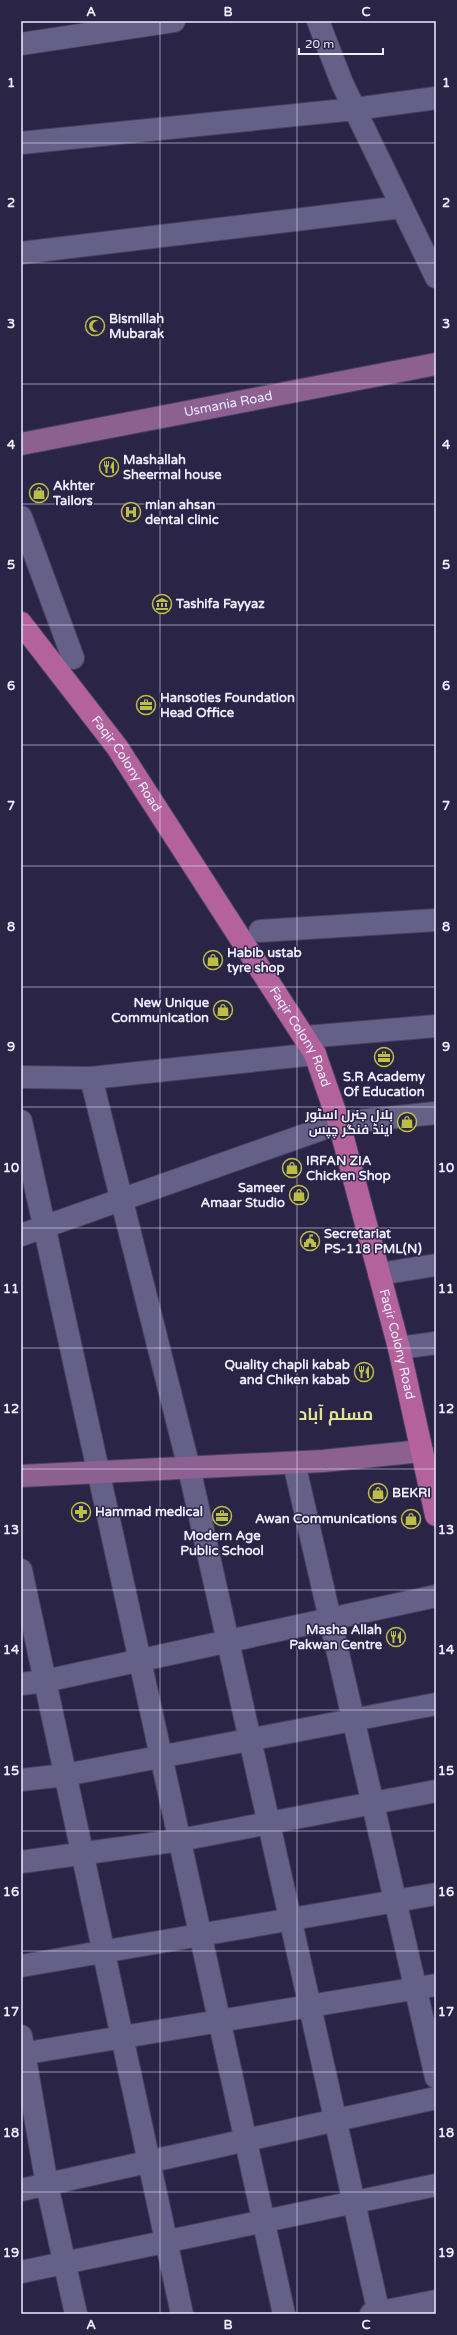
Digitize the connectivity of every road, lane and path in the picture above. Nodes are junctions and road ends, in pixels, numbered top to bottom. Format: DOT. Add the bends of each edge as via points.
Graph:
graph roads {
  1 [pos="174,21"];
  2 [pos="318,21"];
  3 [pos="21,44"];
  4 [pos="436,98"];
  5 [pos="355,109"];
  6 [pos="21,143"];
  7 [pos="402,206"];
  8 [pos="428,243"];
  9 [pos="21,253"];
  10 [pos="436,277"];
  11 [pos="436,364"];
  12 [pos="21,444"];
  13 [pos="21,517"];
  14 [pos="25,635"];
  15 [pos="73,658"];
  16 [pos="436,920"];
  17 [pos="260,931"];
  18 [pos="436,1026"];
  19 [pos="310,1046"];
  20 [pos="21,1078"];
  21 [pos="91,1078"];
  22 [pos="436,1112"];
  23 [pos="21,1121"];
  24 [pos="339,1123"];
  25 [pos="122,1199"];
  26 [pos="44,1227"];
  27 [pos="21,1235"];
  28 [pos="436,1265"];
  29 [pos="379,1274"];
  30 [pos="436,1343"];
  31 [pos="399,1348"];
  32 [pos="422,1451"];
  33 [pos="294,1463"];
  34 [pos="189,1468"];
  35 [pos="99,1473"];
  36 [pos="21,1476"];
  37 [pos="436,1515"];
  38 [pos="21,1570"];
  39 [pos="436,1596"];
  40 [pos="330,1619"];
  41 [pos="228,1641"];
  42 [pos="141,1660"];
  43 [pos="45,1682"];
  44 [pos="21,1684"];
  45 [pos="436,1704"];
  46 [pos="353,1719"];
  47 [pos="250,1739"];
  48 [pos="162,1756"];
  49 [pos="65,1775"];
  50 [pos="21,1780"];
  51 [pos="436,1791"];
  52 [pos="372,1803"];
  53 [pos="269,1823"];
  54 [pos="180,1840"];
  55 [pos="84,1853"];
  56 [pos="21,1862"];
  57 [pos="436,1894"];
  58 [pos="395,1901"];
  59 [pos="291,1919"];
  60 [pos="200,1935"];
  61 [pos="104,1951"];
  62 [pos="21,1966"];
  63 [pos="426,1987"];
  64 [pos="311,2006"];
  65 [pos="220,2021"];
  66 [pos="123,2037"];
  67 [pos="22,2048"];
  68 [pos="436,2077"];
  69 [pos="436,2098"];
  70 [pos="336,2120"];
  71 [pos="246,2140"];
  72 [pos="149,2162"];
  73 [pos="47,2185"];
  74 [pos="436,2185"];
  75 [pos="21,2190"];
  76 [pos="354,2202"];
  77 [pos="264,2221"];
  78 [pos="167,2242"];
  79 [pos="64,2263"];
  80 [pos="21,2272"];
  81 [pos="436,2301"];
  82 [pos="376,2313"];
  83 [pos="76,2314"];
  84 [pos="182,2314"];
  85 [pos="284,2314"];
  1 -- 3 [label="street"];
  2 -- 5 [label="street"];
  4 -- 5 [label="street"];
  5 -- 6 [label="street"];
  5 -- 7 [label="street"];
  7 -- 8 [label="street"];
  7 -- 9 [label="street"];
  8 -- 10 [label="street"];
  11 -- 12 [label="main road, Usmania Road"];
  13 -- 15 [label="street"];
  14 -- 19 [label="main road, Faqir Colony Road" via="117,747"];
  16 -- 17 [label="street"];
  18 -- 19 [label="street"];
  19 -- 21 [label="street"];
  19 -- 24 [label="main road, Faqir Colony Road"];
  20 -- 21 [label="street"];
  21 -- 25 [label="street"];
  22 -- 24 [label="street"];
  23 -- 26 [label="street"];
  24 -- 25 [label="street"];
  24 -- 29 [label="main road, Faqir Colony Road"];
  25 -- 26 [label="street"];
  25 -- 34 [label="street"];
  26 -- 27 [label="street"];
  26 -- 35 [label="street"];
  28 -- 29 [label="street"];
  29 -- 31 [label="main road, Faqir Colony Road"];
  30 -- 31 [label="street"];
  31 -- 32 [label="main road, Faqir Colony Road"];
  32 -- 33 [label="main road"];
  32 -- 37 [label="main road, Faqir Colony Road"];
  33 -- 34 [label="main road"];
  33 -- 40 [label="street"];
  34 -- 35 [label="main road"];
  34 -- 41 [label="street"];
  35 -- 36 [label="main road"];
  35 -- 42 [label="street"];
  38 -- 43 [label="street"];
  39 -- 40 [label="street"];
  40 -- 41 [label="street"];
  40 -- 46 [label="street"];
  41 -- 42 [label="street"];
  41 -- 47 [label="street"];
  42 -- 43 [label="street"];
  42 -- 48 [label="street"];
  43 -- 44 [label="street"];
  43 -- 49 [label="street"];
  45 -- 46 [label="street"];
  46 -- 47 [label="street"];
  46 -- 52 [label="street"];
  47 -- 48 [label="street"];
  47 -- 53 [label="street"];
  48 -- 49 [label="street"];
  48 -- 54 [label="street"];
  49 -- 50 [label="street"];
  49 -- 55 [label="street"];
  51 -- 52 [label="street"];
  52 -- 53 [label="street"];
  52 -- 58 [label="street"];
  53 -- 54 [label="street"];
  53 -- 59 [label="street"];
  54 -- 55 [label="street"];
  54 -- 60 [label="street"];
  55 -- 56 [label="street"];
  55 -- 61 [label="street"];
  57 -- 58 [label="street"];
  58 -- 59 [label="street"];
  58 -- 63 [label="street"];
  59 -- 60 [label="street"];
  59 -- 64 [label="street"];
  60 -- 61 [label="street"];
  60 -- 65 [label="street"];
  61 -- 62 [label="street"];
  61 -- 66 [label="street"];
  63 -- 64 [label="street"];
  63 -- 68 [label="street"];
  64 -- 65 [label="street"];
  64 -- 70 [label="street"];
  65 -- 66 [label="street"];
  65 -- 71 [label="street"];
  66 -- 67 [label="street"];
  66 -- 72 [label="street"];
  67 -- 73 [label="street"];
  69 -- 70 [label="street"];
  70 -- 71 [label="street"];
  70 -- 76 [label="street"];
  71 -- 72 [label="street"];
  71 -- 77 [label="street"];
  72 -- 73 [label="street"];
  72 -- 78 [label="street"];
  73 -- 75 [label="street"];
  73 -- 79 [label="street"];
  74 -- 76 [label="street"];
  76 -- 77 [label="street"];
  76 -- 82 [label="street"];
  77 -- 78 [label="street"];
  77 -- 85 [label="street"];
  78 -- 79 [label="street"];
  78 -- 84 [label="street"];
  79 -- 80 [label="street"];
  79 -- 83 [label="street"];
  81 -- 82 [label="street"];
}
